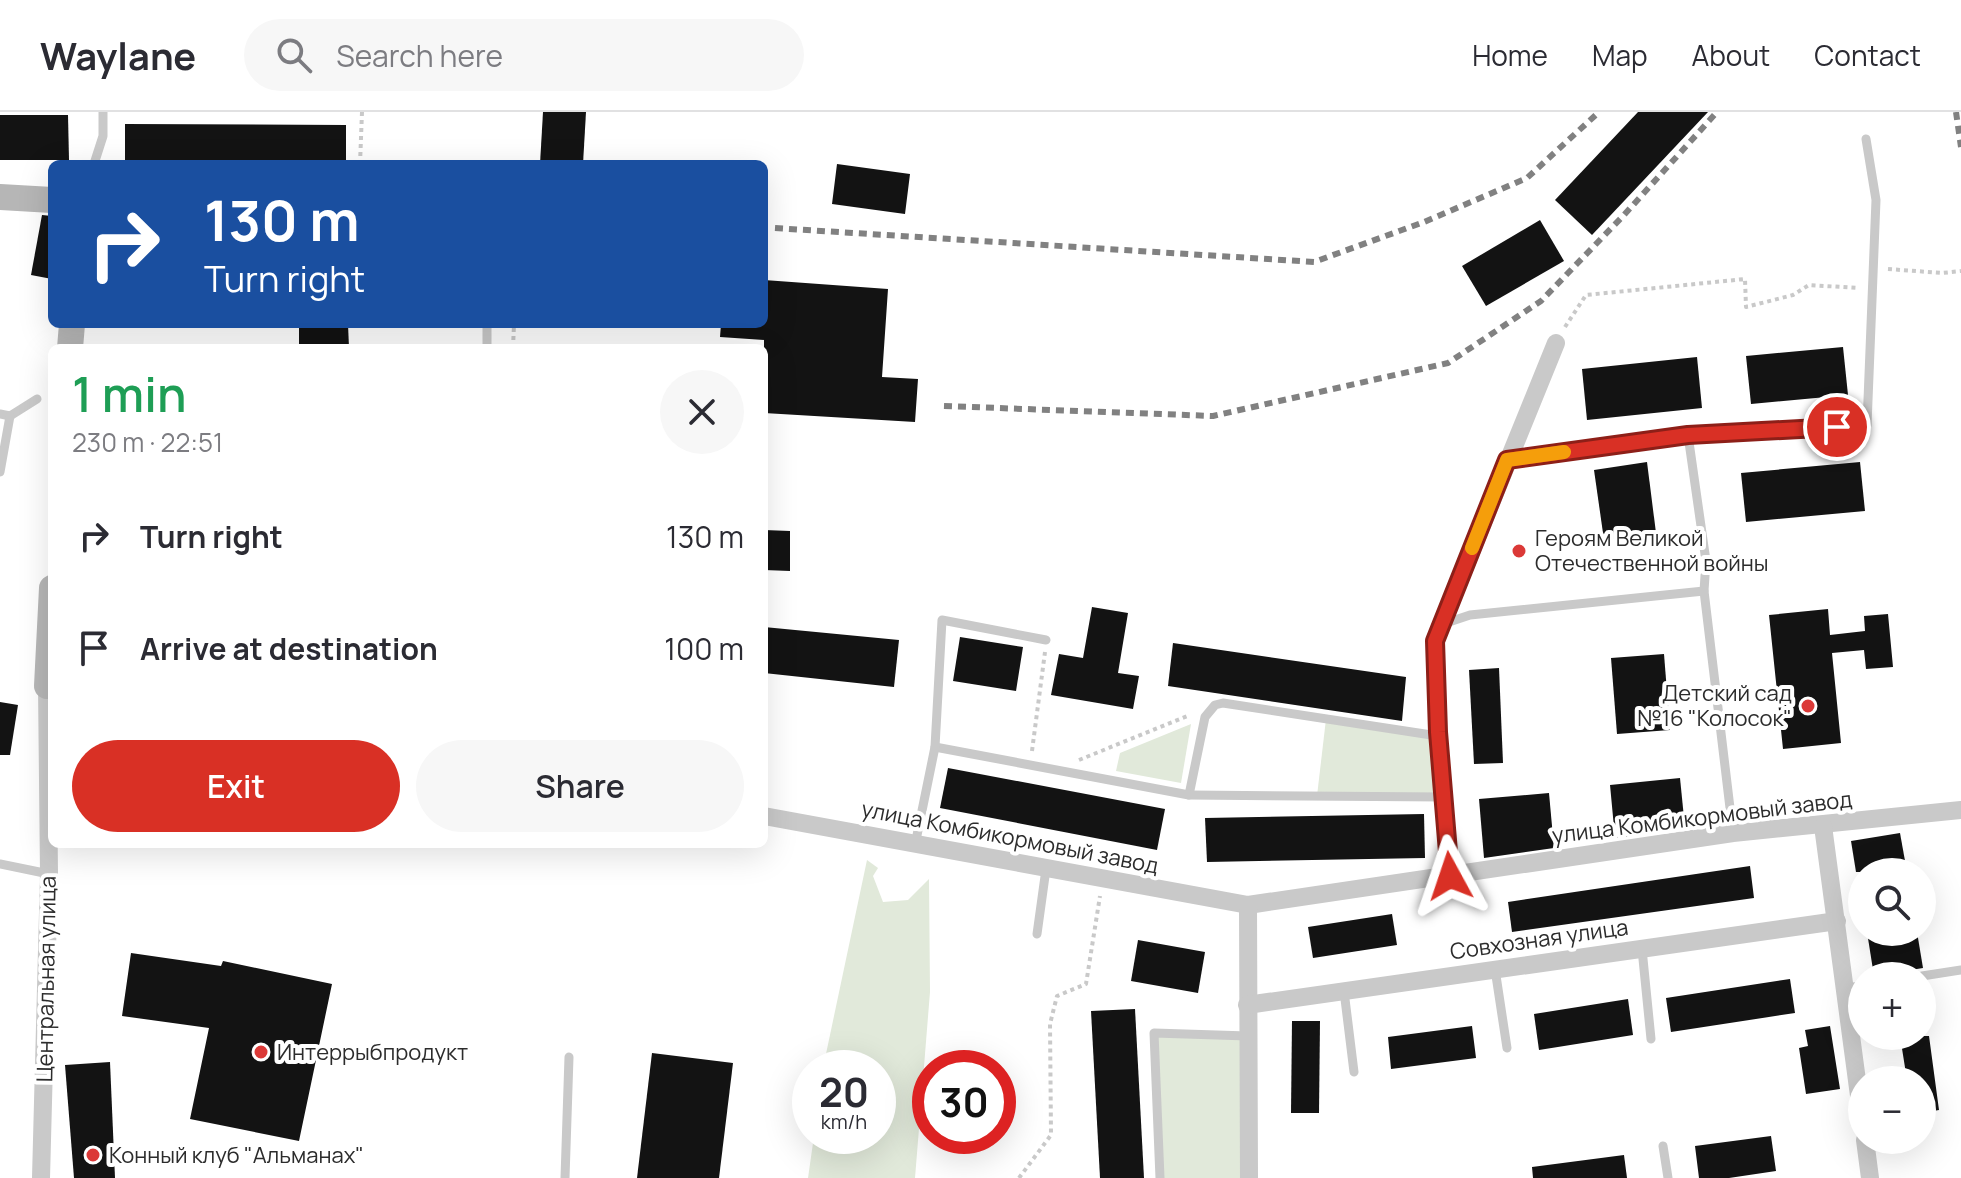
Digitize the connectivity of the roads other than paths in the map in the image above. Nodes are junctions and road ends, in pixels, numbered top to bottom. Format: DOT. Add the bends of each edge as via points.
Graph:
graph roads {
  1 [pos="103,112"];
  2 [pos="1866,139"];
  3 [pos="95,160"];
  4 [pos="0,197"];
  5 [pos="48,200"];
  6 [pos="1556,343"];
  7 [pos="37,399"];
  8 [pos="5,415"];
  9 [pos="1688,435"];
  10 [pos="1507,460"];
  11 [pos="0,472"];
  12 [pos="1704,591"];
  13 [pos="1440,629"];
  14 [pos="1046,640"];
  15 [pos="1438,736"];
  16 [pos="935,747"];
  17 [pos="1189,795"];
  18 [pos="1443,797"];
  19 [pos="1961,810"];
  20 [pos="768,817"];
  21 [pos="1823,826"];
  22 [pos="1733,833"];
  23 [pos="915,845"];
  24 [pos="49,848"];
  25 [pos="0,864"];
  26 [pos="1046,869"];
  27 [pos="49,874"];
  28 [pos="1450,876"];
  29 [pos="1248,905"];
  30 [pos="1837,921"];
  31 [pos="1037,934"];
  32 [pos="1642,949"];
  33 [pos="1848,966"];
  34 [pos="1495,969"];
  35 [pos="1961,970"];
  36 [pos="1936,974"];
  37 [pos="1344,991"];
  38 [pos="1247,1005"];
  39 [pos="1248,1036"];
  40 [pos="1651,1039"];
  41 [pos="1507,1048"];
  42 [pos="569,1057"];
  43 [pos="1354,1072"];
  44 [pos="1663,1146"];
  45 [pos="1867,1154"];
  46 [pos="41,1178"];
  47 [pos="565,1178"];
  48 [pos="1160,1178"];
  49 [pos="1249,1178"];
  50 [pos="1668,1178"];
  51 [pos="1870,1178"];
  1 -- 3 [label="lane"];
  2 -- 9 [label="lane" via="1876,200 1867,425"];
  4 -- 5 [label="street"];
  6 -- 10 [label="street"];
  7 -- 8 [label="lane"];
  8 -- 11 [label="lane"];
  9 -- 10 [label="lane"];
  9 -- 12 [label="lane" via="1706,561"];
  10 -- 13 [label="street"];
  12 -- 13 [label="lane" via="1470,615"];
  12 -- 22 [label="lane"];
  13 -- 15 [label="street" via="1435,641"];
  14 -- 16 [label="lane" via="942,620"];
  15 -- 17 [label="lane" via="1223,703 1205,717"];
  15 -- 18 [label="street"];
  16 -- 17 [label="lane"];
  16 -- 23 [label="lane"];
  17 -- 18 [label="lane"];
  18 -- 28 [label="street"];
  19 -- 21 [label="street, улица Комбикормовый завод"];
  20 -- 23 [label="street, улица Комбикормовый завод"];
  21 -- 22 [label="street, улица Комбикормовый завод"];
  21 -- 30 [label="street"];
  22 -- 28 [label="street, улица Комбикормовый завод"];
  23 -- 26 [label="street, улица Комбикормовый завод"];
  24 -- 27 [label="street, Центральная улица"];
  25 -- 27 [label="lane"];
  26 -- 29 [label="street, улица Комбикормовый завод"];
  26 -- 31 [label="lane"];
  27 -- 46 [label="street, Центральная улица"];
  28 -- 29 [label="street, улица Комбикормовый завод"];
  29 -- 38 [label="street"];
  30 -- 32 [label="street, Совхозная улица"];
  30 -- 33 [label="street"];
  32 -- 34 [label="street, Совхозная улица"];
  32 -- 40 [label="lane"];
  34 -- 37 [label="street, Совхозная улица"];
  34 -- 41 [label="lane"];
  35 -- 36 [label="lane"];
  37 -- 38 [label="street, Совхозная улица"];
  37 -- 43 [label="lane"];
  38 -- 39 [label="street"];
  39 -- 48 [label="lane" via="1154,1033"];
  39 -- 49 [label="street"];
  42 -- 47 [label="lane"];
  44 -- 50 [label="lane"];
  45 -- 51 [label="street"];
}
